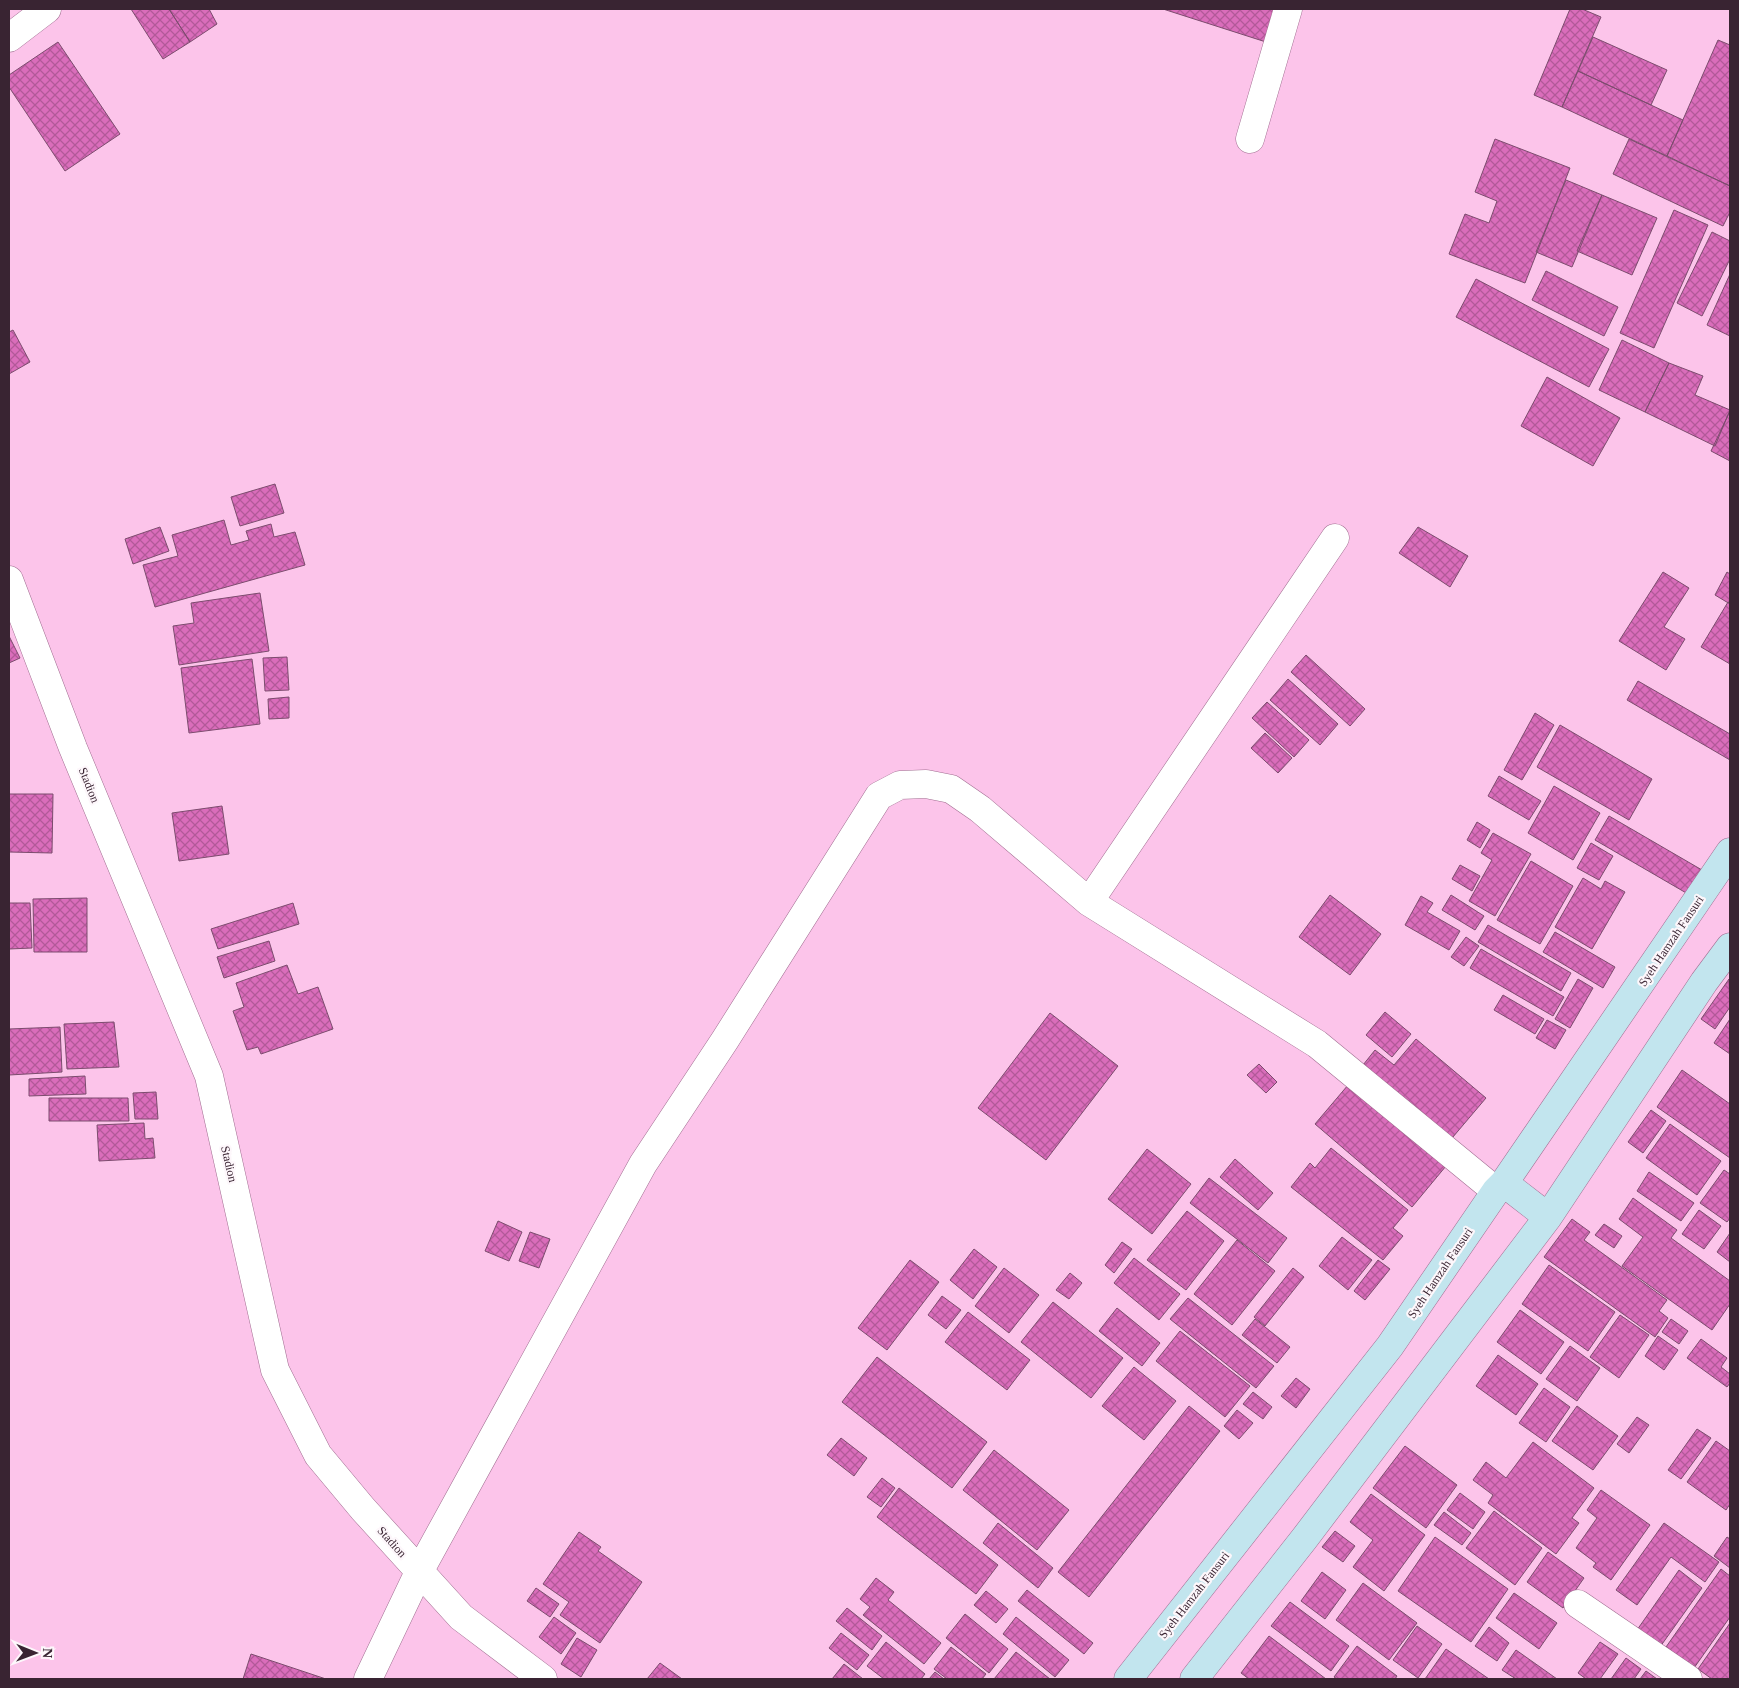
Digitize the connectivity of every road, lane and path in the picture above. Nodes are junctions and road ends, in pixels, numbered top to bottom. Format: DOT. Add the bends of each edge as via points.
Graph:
graph roads {
  1 [pos="47,9"];
  2 [pos="1288,9"];
  3 [pos="9,38"];
  4 [pos="1250,139"];
  5 [pos="1334,538"];
  6 [pos="9,580"];
  7 [pos="1730,852"];
  8 [pos="1089,902"];
  9 [pos="1730,947"];
  10 [pos="1500,1187"];
  11 [pos="1548,1217"];
  12 [pos="419,1572"];
  13 [pos="1578,1604"];
  14 [pos="368,1679"];
  15 [pos="543,1679"];
  16 [pos="1128,1679"];
  17 [pos="1194,1679"];
  18 [pos="1688,1679"];
  1 -- 3 [label="street"];
  2 -- 4 [label="street"];
  5 -- 8 [label="street"];
  6 -- 12 [label="street, Stadion" via="73,748 209,1076 275,1370 318,1455"];
  7 -- 10 [label="main road, Syeh Hamzah Fansuri"];
  8 -- 10 [label="street" via="1317,1044"];
  8 -- 12 [label="street" via="980,809 950,788 926,784 900,785 879,796 643,1164"];
  9 -- 11 [label="main road"];
  10 -- 11 [label="main road"];
  10 -- 16 [label="main road, Syeh Hamzah Fansuri" via="1390,1346"];
  11 -- 17 [label="main road"];
  12 -- 14 [label="street"];
  12 -- 15 [label="street, Stadion" via="461,1617"];
  13 -- 18 [label="street"];
}
